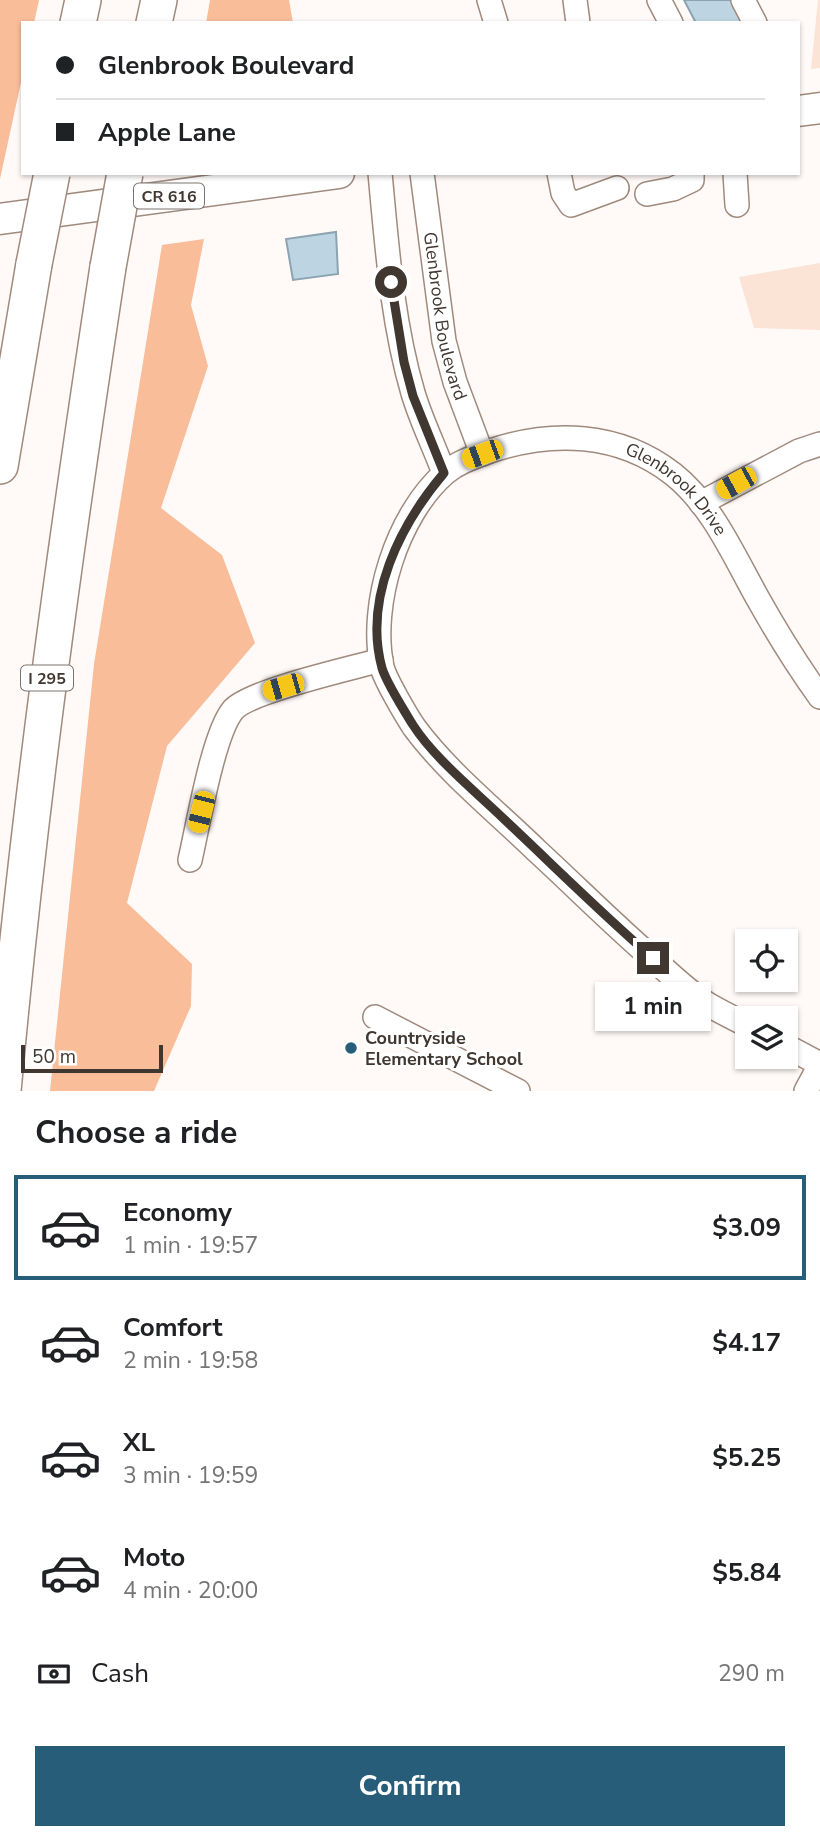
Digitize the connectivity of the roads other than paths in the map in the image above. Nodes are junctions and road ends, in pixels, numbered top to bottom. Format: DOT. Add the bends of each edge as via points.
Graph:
graph roads {
  1 [pos="83,0"];
  2 [pos="159,0"];
  3 [pos="489,0"];
  4 [pos="575,0"];
  5 [pos="659,0"];
  6 [pos="743,0"];
  7 [pos="78,21"];
  8 [pos="155,21"];
  9 [pos="495,21"];
  10 [pos="578,21"];
  11 [pos="670,21"];
  12 [pos="754,21"];
  13 [pos="820,108"];
  14 [pos="800,111"];
  15 [pos="52,175"];
  16 [pos="125,175"];
  17 [pos="324,175"];
  18 [pos="380,175"];
  19 [pos="422,175"];
  20 [pos="559,175"];
  21 [pos="692,175"];
  22 [pos="735,175"];
  23 [pos="617,188"];
  24 [pos="647,194"];
  25 [pos="737,205"];
  26 [pos="0,219"];
  27 [pos="820,443"];
  28 [pos="482,454"];
  29 [pos="0,466"];
  30 [pos="444,473"];
  31 [pos="701,503"];
  32 [pos="382,660"];
  33 [pos="820,697"];
  34 [pos="190,860"];
  35 [pos="375,1017"];
  36 [pos="735,1019"];
  37 [pos="798,1052"];
  38 [pos="820,1064"];
  39 [pos="3,1091"];
  40 [pos="518,1091"];
  41 [pos="806,1091"];
  1 -- 7 [label="highway"];
  2 -- 8 [label="highway"];
  3 -- 9 [label="street"];
  4 -- 10 [label="street"];
  5 -- 11 [label="street"];
  6 -- 12 [label="street"];
  13 -- 14 [label="main road"];
  15 -- 29 [label="highway, bridge"];
  16 -- 39 [label="highway, I 295, bridge" via="52,638"];
  17 -- 26 [label="main road, CR 616"];
  18 -- 30 [label="street" via="404,362"];
  19 -- 28 [label="street, Glenbrook Boulevard" via="444,341"];
  20 -- 23 [label="street" via="571,205"];
  21 -- 24 [label="street" via="692,180 673,189"];
  22 -- 25 [label="street"];
  27 -- 31 [label="street"];
  28 -- 30 [label="street, Glenbrook Drive"];
  28 -- 31 [label="street, Glenbrook Drive" via="539,439 609,442 653,460"];
  30 -- 32 [label="street" via="396,544 377,625"];
  31 -- 33 [label="street, Glenbrook Drive"];
  32 -- 34 [label="street" via="259,694 234,709 219,740"];
  32 -- 36 [label="street" via="414,726 446,764 667,971"];
  35 -- 40 [label="street"];
  37 -- 38 [label="street"];
  38 -- 41 [label="street"];
}
